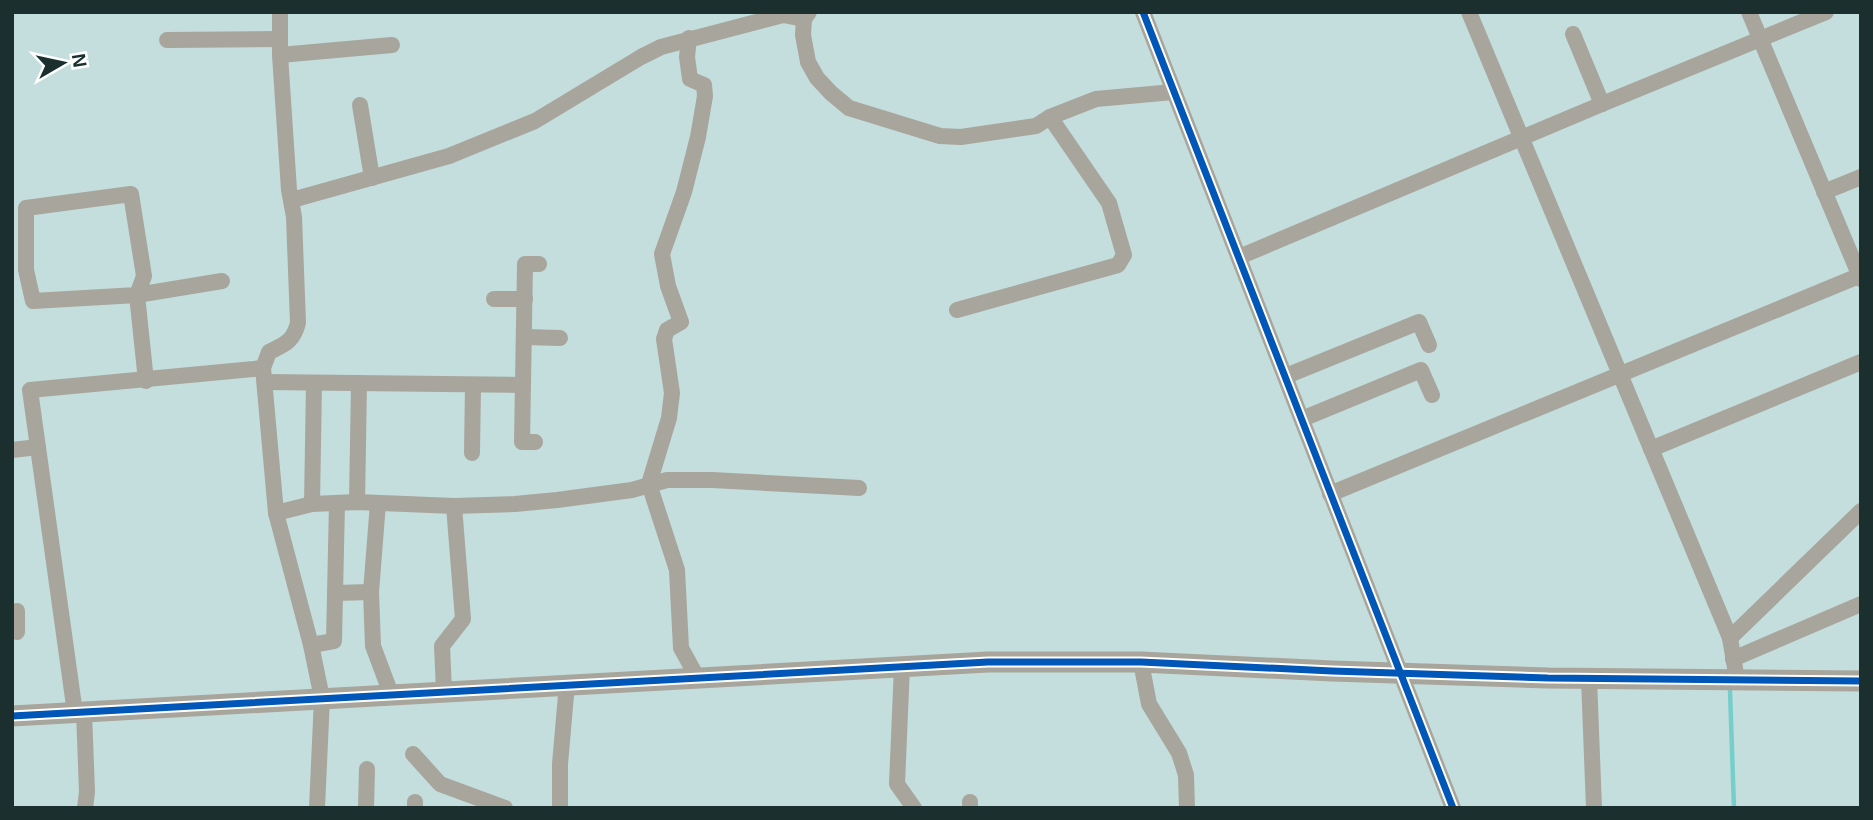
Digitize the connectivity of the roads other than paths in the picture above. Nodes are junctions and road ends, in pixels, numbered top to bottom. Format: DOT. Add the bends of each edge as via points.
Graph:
graph roads {
  1 [pos="280,12"];
  2 [pos="1143,12"];
  3 [pos="1469,12"];
  4 [pos="1749,12"];
  5 [pos="1826,12"];
  6 [pos="807,16"];
  7 [pos="1573,34"];
  8 [pos="689,38"];
  9 [pos="167,40"];
  10 [pos="1761,40"];
  11 [pos="392,45"];
  12 [pos="280,47"];
  13 [pos="1173,92"];
  14 [pos="1602,104"];
  15 [pos="360,105"];
  16 [pos="1050,117"];
  17 [pos="1521,138"];
  18 [pos="1861,177"];
  19 [pos="372,178"];
  20 [pos="1824,192"];
  21 [pos="292,200"];
  22 [pos="1239,257"];
  23 [pos="19,261"];
  24 [pos="539,264"];
  25 [pos="1860,276"];
  26 [pos="222,281"];
  27 [pos="137,295"];
  28 [pos="494,299"];
  29 [pos="525,299"];
  30 [pos="957,310"];
  31 [pos="525,337"];
  32 [pos="560,338"];
  33 [pos="1429,345"];
  34 [pos="1861,362"];
  35 [pos="1619,374"];
  36 [pos="264,375"];
  37 [pos="1286,376"];
  38 [pos="146,381"];
  39 [pos="314,383"];
  40 [pos="359,383"];
  41 [pos="473,385"];
  42 [pos="522,385"];
  43 [pos="1432,395"];
  44 [pos="1302,419"];
  45 [pos="536,442"];
  46 [pos="38,447"];
  47 [pos="1651,449"];
  48 [pos="12,450"];
  49 [pos="472,453"];
  50 [pos="649,484"];
  51 [pos="859,488"];
  52 [pos="1330,494"];
  53 [pos="357,502"];
  54 [pos="337,503"];
  55 [pos="378,503"];
  56 [pos="312,504"];
  57 [pos="454,506"];
  58 [pos="1861,511"];
  59 [pos="276,513"];
  60 [pos="371,592"];
  61 [pos="335,593"];
  62 [pos="1861,604"];
  63 [pos="17,611"];
  64 [pos="12,631"];
  65 [pos="1730,638"];
  66 [pos="311,645"];
  67 [pos="1141,662"];
  68 [pos="902,666"];
  69 [pos="1735,670"];
  70 [pos="1402,673"];
  71 [pos="697,677"];
  72 [pos="1589,679"];
  73 [pos="1861,681"];
  74 [pos="567,684"];
  75 [pos="444,691"];
  76 [pos="391,694"];
  77 [pos="322,698"];
  78 [pos="80,713"];
  79 [pos="12,716"];
  80 [pos="413,754"];
  81 [pos="368,769"];
  82 [pos="85,808"];
  83 [pos="317,808"];
  84 [pos="366,808"];
  85 [pos="505,808"];
  86 [pos="560,808"];
  87 [pos="914,808"];
  88 [pos="1187,808"];
  89 [pos="1453,808"];
  90 [pos="1594,808"];
  1 -- 12 [label="street"];
  2 -- 13 [label="street"];
  3 -- 17 [label="street"];
  4 -- 10 [label="street"];
  5 -- 10 [label="street"];
  6 -- 8 [label="street" via="783,15"];
  6 -- 16 [label="street" via="803,35 808,62 817,78 849,108 940,136 961,137 1036,126"];
  7 -- 14 [label="street"];
  8 -- 19 [label="street" via="641,57 535,121 449,156"];
  8 -- 50 [label="street" via="690,79 704,85 705,96 684,192 662,254 681,322 667,330 664,339 672,393"];
  9 -- 12 [label="street"];
  10 -- 14 [label="street"];
  10 -- 20 [label="street"];
  11 -- 12 [label="street"];
  12 -- 21 [label="street"];
  13 -- 16 [label="street" via="1096,99"];
  13 -- 22 [label="street"];
  14 -- 17 [label="street"];
  15 -- 19 [label="street"];
  16 -- 30 [label="street" via="1109,203 1124,255 1118,265"];
  17 -- 22 [label="street"];
  17 -- 35 [label="street"];
  18 -- 20 [label="street"];
  19 -- 21 [label="street"];
  20 -- 25 [label="street"];
  21 -- 36 [label="street" via="298,323 289,342 269,352"];
  22 -- 37 [label="street"];
  23 -- 27 [label="street" via="33,301"];
  23 -- 27 [label="street" via="26,208 131,194 144,276"];
  24 -- 29 [label="street" via="525,264"];
  25 -- 35 [label="street"];
  26 -- 27 [label="street"];
  27 -- 38 [label="street"];
  28 -- 29 [label="street"];
  29 -- 31 [label="street"];
  31 -- 32 [label="street"];
  31 -- 42 [label="street"];
  33 -- 37 [label="street" via="1419,322"];
  34 -- 47 [label="street"];
  35 -- 47 [label="street"];
  35 -- 52 [label="street"];
  36 -- 38 [label="street"];
  36 -- 39 [label="street"];
  36 -- 59 [label="street"];
  37 -- 44 [label="street"];
  38 -- 46 [label="street" via="30,390"];
  39 -- 40 [label="street"];
  39 -- 56 [label="street"];
  40 -- 41 [label="street"];
  40 -- 53 [label="street"];
  41 -- 42 [label="street"];
  41 -- 49 [label="street"];
  42 -- 45 [label="street" via="522,442"];
  43 -- 44 [label="street" via="1422,370"];
  44 -- 52 [label="street"];
  46 -- 48 [label="street"];
  46 -- 78 [label="street"];
  47 -- 65 [label="street"];
  50 -- 51 [label="street" via="712,480"];
  50 -- 57 [label="street" via="515,505"];
  50 -- 71 [label="street" via="677,569 681,649"];
  52 -- 70 [label="street"];
  53 -- 54 [label="street"];
  53 -- 55 [label="street"];
  54 -- 56 [label="street"];
  54 -- 61 [label="street"];
  55 -- 57 [label="street"];
  55 -- 60 [label="street"];
  56 -- 59 [label="street"];
  57 -- 75 [label="street" via="463,620 442,646"];
  58 -- 65 [label="street"];
  59 -- 66 [label="street"];
  60 -- 61 [label="street"];
  60 -- 76 [label="street" via="373,646"];
  61 -- 66 [label="street" via="334,640"];
  62 -- 69 [label="street"];
  63 -- 64 [label="street" via="17,632"];
  65 -- 69 [label="street"];
  66 -- 77 [label="street"];
  67 -- 68 [label="street"];
  67 -- 70 [label="street"];
  67 -- 88 [label="street" via="1149,704 1179,753 1186,775"];
  68 -- 71 [label="street"];
  68 -- 87 [label="street" via="897,784"];
  69 -- 72 [label="street"];
  69 -- 73 [label="street"];
  70 -- 72 [label="street"];
  70 -- 89 [label="street"];
  71 -- 74 [label="street"];
  72 -- 90 [label="street"];
  74 -- 75 [label="street"];
  74 -- 86 [label="street"];
  75 -- 76 [label="street"];
  76 -- 77 [label="street"];
  77 -- 78 [label="street"];
  77 -- 83 [label="street"];
  78 -- 79 [label="street"];
  78 -- 82 [label="street"];
  80 -- 85 [label="street" via="440,784"];
  81 -- 84 [label="street"];
}
